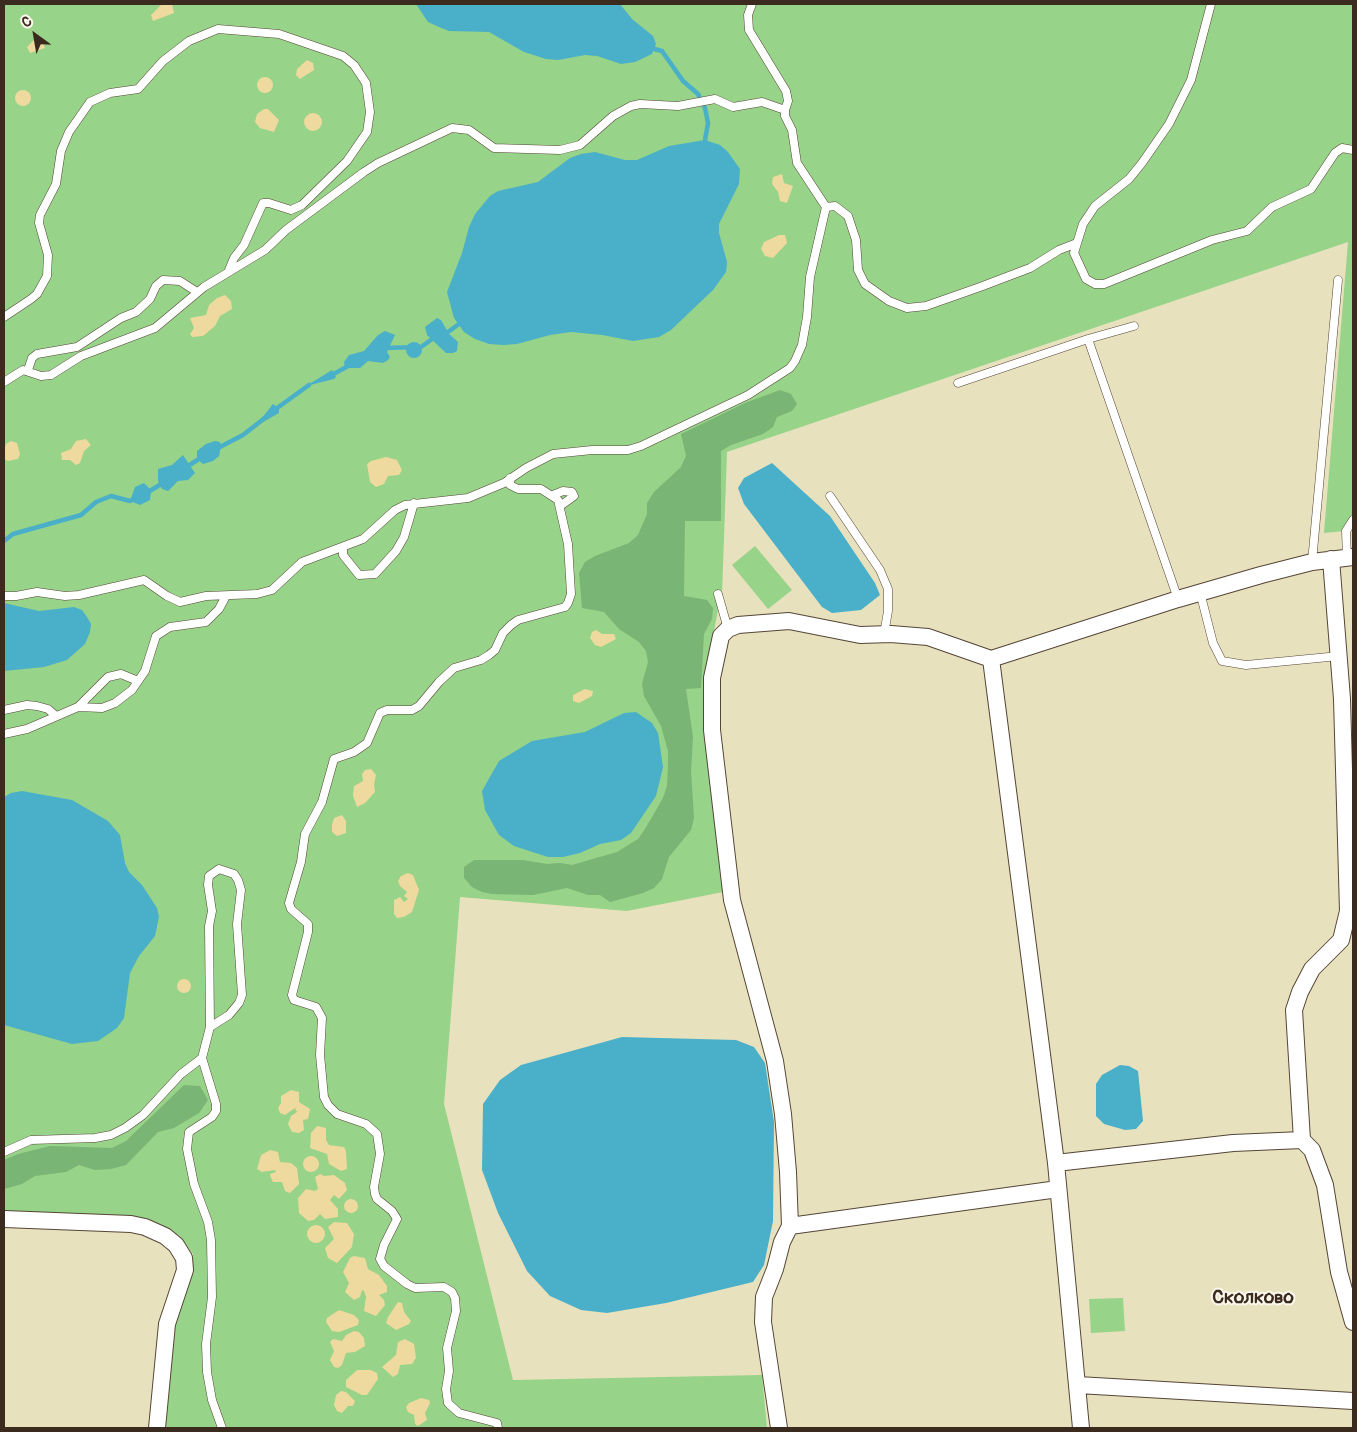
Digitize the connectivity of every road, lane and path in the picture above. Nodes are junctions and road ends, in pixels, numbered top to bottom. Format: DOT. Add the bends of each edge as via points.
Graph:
graph roads {
  1 [pos="752,4"];
  2 [pos="1211,4"];
  3 [pos="785,110"];
  4 [pos="1353,150"];
  5 [pos="826,207"];
  6 [pos="1077,243"];
  7 [pos="229,270"];
  8 [pos="1338,280"];
  9 [pos="197,292"];
  10 [pos="4,317"];
  11 [pos="1134,326"];
  12 [pos="1088,339"];
  13 [pos="28,370"];
  14 [pos="4,382"];
  15 [pos="958,383"];
  16 [pos="510,478"];
  17 [pos="553,495"];
  18 [pos="830,496"];
  19 [pos="414,503"];
  20 [pos="560,506"];
  21 [pos="1353,520"];
  22 [pos="343,548"];
  23 [pos="1344,558"];
  24 [pos="1312,562"];
  25 [pos="1200,592"];
  26 [pos="718,594"];
  27 [pos="4,596"];
  28 [pos="226,596"];
  29 [pos="1178,599"];
  30 [pos="728,629"];
  31 [pos="884,634"];
  32 [pos="1339,656"];
  33 [pos="992,659"];
  34 [pos="138,681"];
  35 [pos="78,707"];
  36 [pos="4,710"];
  37 [pos="56,716"];
  38 [pos="4,734"];
  39 [pos="210,1027"];
  40 [pos="202,1058"];
  41 [pos="1302,1140"];
  42 [pos="4,1152"];
  43 [pos="1056,1164"];
  44 [pos="1058,1188"];
  45 [pos="4,1218"];
  46 [pos="790,1226"];
  47 [pos="1353,1322"];
  48 [pos="1078,1384"];
  49 [pos="1353,1401"];
  50 [pos="157,1428"];
  51 [pos="222,1428"];
  52 [pos="498,1428"];
  53 [pos="779,1428"];
  54 [pos="1081,1428"];
  1 -- 3 [label="lane" via="748,15 749,30 786,91 788,101"];
  2 -- 6 [label="lane" via="1191,80 1169,124 1129,179 1096,206 1083,224"];
  3 -- 5 [label="lane" via="797,163"];
  3 -- 7 [label="lane" via="762,102 733,106 716,99 678,106 631,106 613,116 580,145 560,150 494,148 479,135 452,128 378,163 265,250"];
  4 -- 6 [label="lane" via="1342,148 1335,153 1311,189 1272,207 1247,231 1212,240 1104,284 1086,279 1074,253"];
  5 -- 6 [label="lane" via="835,206 848,216 856,240 858,270 865,284 889,301 907,308 926,306 1030,268"];
  5 -- 16 [label="lane" via="810,277 802,344 790,368 748,395 641,446 628,450 553,454"];
  7 -- 9 [label="lane"];
  7 -- 10 [label="lane" via="263,203 291,210 302,206 348,161 367,132 370,112 366,83 354,64 342,56 279,34 218,29 189,40 138,89 110,93 90,102 69,132 61,151 56,184 40,215 39,223 48,255 48,276 31,299"];
  8 -- 24 [label="lane"];
  9 -- 13 [label="lane" via="155,328 138,336 81,356 51,375 41,376"];
  9 -- 13 [label="lane" via="180,281 163,280 143,308 121,318 77,347 36,354"];
  11 -- 12 [label="lane"];
  12 -- 15 [label="lane"];
  12 -- 29 [label="lane"];
  13 -- 14 [label="lane"];
  16 -- 17 [label="lane" via="510,485 518,489 541,489"];
  16 -- 19 [label="lane" via="458,501"];
  17 -- 20 [label="lane"];
  17 -- 20 [label="lane" via="562,491 572,492 574,496"];
  18 -- 31 [label="lane" via="880,570 888,589"];
  19 -- 22 [label="lane" via="395,510 364,539"];
  19 -- 22 [label="lane" via="404,537 375,574 359,575 343,555"];
  20 -- 52 [label="lane" via="568,544 571,594 565,608 510,625 489,655 454,668 412,710 380,713 368,743 334,759 322,802 304,834 302,862 289,903 291,909 308,924 292,994 294,1000 316,1008 322,1018 320,1055 324,1097 338,1114 366,1124 377,1134 380,1154 374,1194 396,1219 380,1259 384,1266 414,1288 444,1287 452,1292 456,1298 456,1311 447,1348 448,1403 459,1413 496,1423"];
  21 -- 23 [label="lane" via="1346,531"];
  22 -- 28 [label="lane" via="302,562 272,590"];
  23 -- 24 [label="street"];
  23 -- 32 [label="street"];
  24 -- 25 [label="street"];
  25 -- 29 [label="street"];
  25 -- 32 [label="lane" via="1213,642 1222,660 1246,665"];
  26 -- 30 [label="lane"];
  27 -- 28 [label="lane" via="37,592 65,596 144,580 180,602 206,596"];
  28 -- 34 [label="lane" via="206,622 170,627 156,636 145,671"];
  29 -- 33 [label="street"];
  30 -- 31 [label="street" via="752,622 790,622 860,635"];
  30 -- 46 [label="street" via="721,636 713,669 712,730 732,900 775,1061 783,1114"];
  31 -- 33 [label="street" via="928,637"];
  32 -- 41 [label="street" via="1348,911 1341,940 1312,969 1294,1010"];
  33 -- 43 [label="street"];
  34 -- 35 [label="lane" via="115,703 102,708"];
  34 -- 35 [label="lane" via="121,674 108,676"];
  35 -- 37 [label="lane"];
  36 -- 37 [label="lane" via="37,706"];
  37 -- 38 [label="lane" via="27,729"];
  39 -- 39 [label="lane" via="212,911 208,885 209,876 219,869 234,874 241,890 237,924 242,995 229,1015"];
  39 -- 40 [label="lane"];
  40 -- 42 [label="lane" via="180,1074 142,1115 111,1135 31,1140"];
  40 -- 51 [label="lane" via="214,1092 216,1112 190,1132 186,1149 211,1240 212,1297 206,1344 207,1372"];
  41 -- 43 [label="street" via="1206,1146"];
  41 -- 47 [label="street" via="1312,1150 1325,1186 1339,1272"];
  43 -- 44 [label="street"];
  44 -- 46 [label="street"];
  44 -- 48 [label="street"];
  45 -- 50 [label="street" via="131,1224 166,1236 176,1245 184,1258 184,1270 167,1324"];
  46 -- 53 [label="street" via="764,1297 763,1322"];
  48 -- 49 [label="street"];
  48 -- 54 [label="street"];
}
